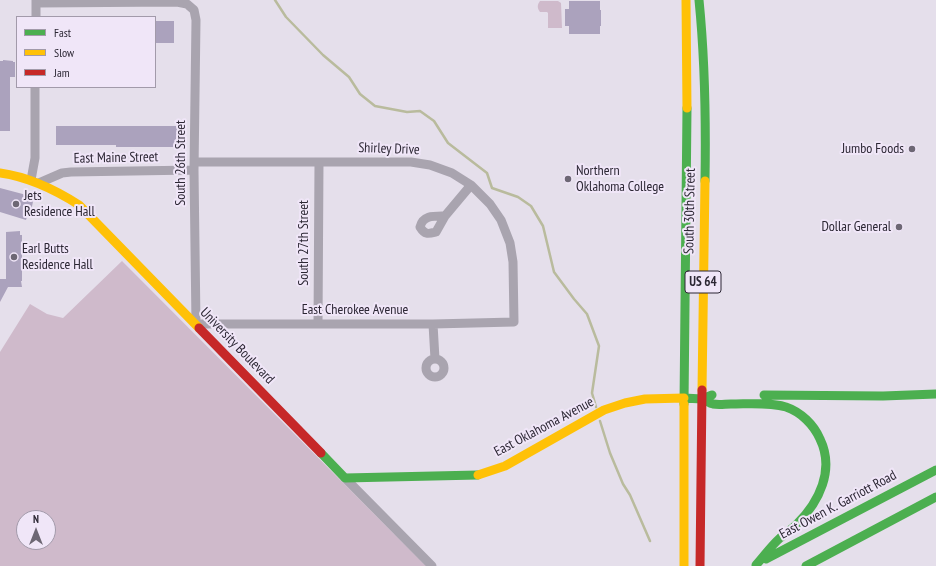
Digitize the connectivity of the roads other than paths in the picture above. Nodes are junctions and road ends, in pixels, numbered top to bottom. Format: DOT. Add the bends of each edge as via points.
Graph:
graph roads {
  1 [pos="686,0"];
  2 [pos="699,0"];
  3 [pos="36,1"];
  4 [pos="36,16"];
  5 [pos="35,88"];
  6 [pos="319,162"];
  7 [pos="686,165"];
  8 [pos="195,166"];
  9 [pos="705,166"];
  10 [pos="2,173"];
  11 [pos="35,182"];
  12 [pos="471,185"];
  13 [pos="445,216"];
  14 [pos="514,322"];
  15 [pos="196,324"];
  16 [pos="318,324"];
  17 [pos="433,324"];
  18 [pos="435,359"];
  19 [pos="936,394"];
  20 [pos="720,395"];
  21 [pos="744,395"];
  22 [pos="684,398"];
  23 [pos="702,399"];
  24 [pos="936,470"];
  25 [pos="345,478"];
  26 [pos="936,498"];
  27 [pos="754,565"];
  28 [pos="432,566"];
  29 [pos="684,566"];
  30 [pos="700,566"];
  31 [pos="806,566"];
  1 -- 7 [label="main road, South 30th Street / US 64"];
  2 -- 9 [label="main road, South 30th Street / US 64" via="705,100"];
  3 -- 4 [label="street"];
  3 -- 8 [label="street, South 26th Street" via="177,2 187,4 194,10"];
  5 -- 11 [label="street"];
  6 -- 8 [label="street, East Maine Street"];
  6 -- 12 [label="street, Shirley Drive" via="411,162 430,165 452,173"];
  6 -- 16 [label="street, South 27th Street"];
  7 -- 9 [label="main road"];
  7 -- 22 [label="main road, South 30th Street / US 64"];
  8 -- 11 [label="street, East Maine Street" via="71,172"];
  8 -- 15 [label="street, South 26th Street"];
  9 -- 23 [label="main road, South 30th Street / US 64"];
  10 -- 11 [label="main road, University Boulevard"];
  11 -- 15 [label="main road, University Boulevard" via="62,193 79,205"];
  12 -- 13 [label="street"];
  12 -- 14 [label="street, Shirley Drive" via="490,204 501,220 510,242"];
  14 -- 17 [label="street, East Cherokee Avenue"];
  15 -- 16 [label="street, East Cherokee Avenue"];
  15 -- 25 [label="main road, University Boulevard"];
  16 -- 17 [label="street, East Cherokee Avenue"];
  17 -- 18 [label="street"];
  19 -- 21 [label="main road"];
  20 -- 23 [label="main road"];
  22 -- 23 [label="main road, East Oklahoma Avenue"];
  22 -- 25 [label="main road, East Oklahoma Avenue" via="645,399 604,410 505,466 477,475"];
  22 -- 29 [label="main road, South 30th Street / US 64"];
  23 -- 27 [label="main road" via="712,404 768,404 788,408 804,417 825,449 824,480 815,501 796,525"];
  23 -- 30 [label="main road, South 30th Street"];
  24 -- 27 [label="main road, East Owen K. Garriott Road"];
  25 -- 28 [label="street, University Boulevard"];
  26 -- 31 [label="main road"];
}
